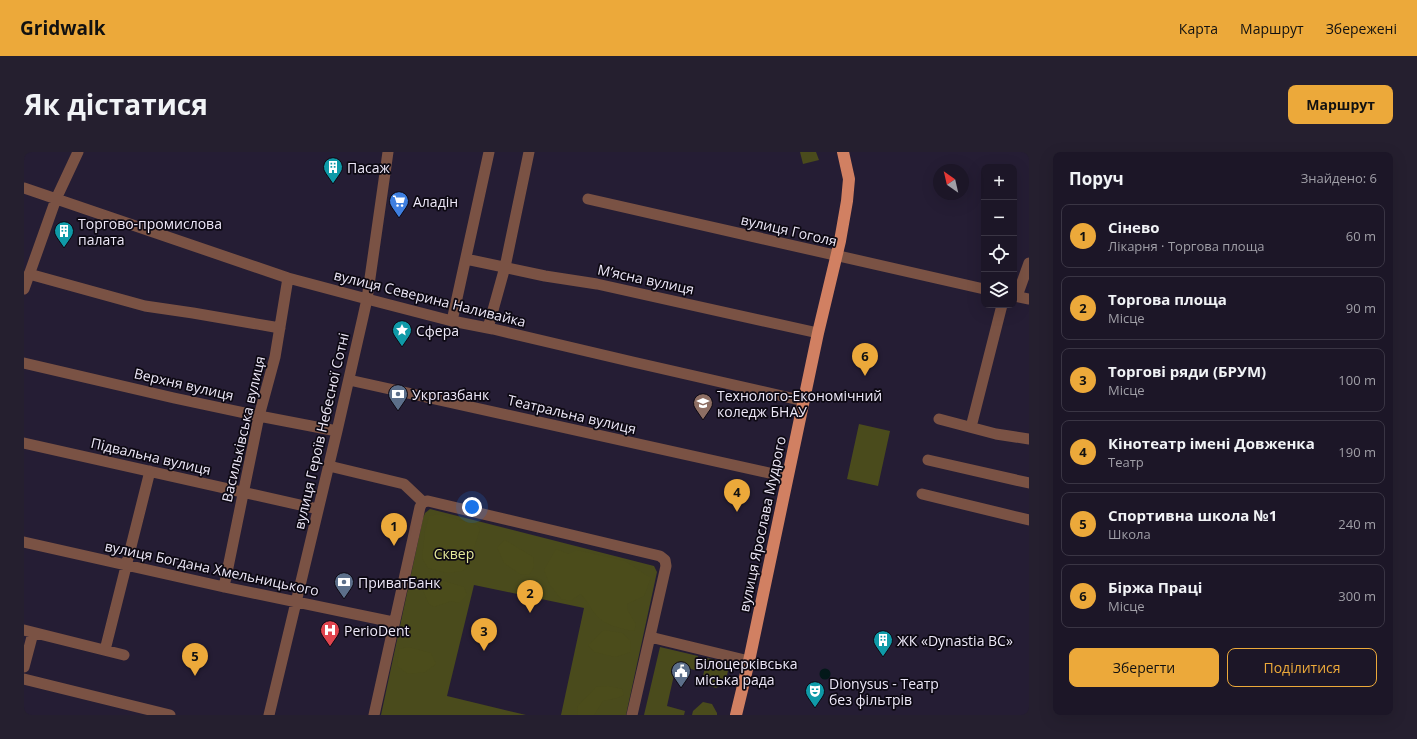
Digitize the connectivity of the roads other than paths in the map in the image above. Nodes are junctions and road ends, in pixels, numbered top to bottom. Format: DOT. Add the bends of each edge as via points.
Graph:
graph roads {
  1 [pos="78,152"];
  2 [pos="388,152"];
  3 [pos="489,152"];
  4 [pos="529,152"];
  5 [pos="843,152"];
  6 [pos="24,188"];
  7 [pos="56,199"];
  8 [pos="588,200"];
  9 [pos="836,256"];
  10 [pos="466,259"];
  11 [pos="1029,263"];
  12 [pos="505,267"];
  13 [pos="29,274"];
  14 [pos="288,278"];
  15 [pos="981,288"];
  16 [pos="24,289"];
  17 [pos="1017,291"];
  18 [pos="1017,296"];
  19 [pos="366,299"];
  20 [pos="1029,299"];
  21 [pos="1001,308"];
  22 [pos="452,320"];
  23 [pos="280,328"];
  24 [pos="488,328"];
  25 [pos="818,333"];
  26 [pos="24,363"];
  27 [pos="349,380"];
  28 [pos="804,401"];
  29 [pos="259,416"];
  30 [pos="939,419"];
  31 [pos="971,427"];
  32 [pos="338,431"];
  33 [pos="1029,439"];
  34 [pos="24,443"];
  35 [pos="928,460"];
  36 [pos="329,466"];
  37 [pos="150,471"];
  38 [pos="787,477"];
  39 [pos="1029,483"];
  40 [pos="243,492"];
  41 [pos="922,494"];
  42 [pos="423,502"];
  43 [pos="318,509"];
  44 [pos="1029,520"];
  45 [pos="24,542"];
  46 [pos="126,564"];
  47 [pos="224,587"];
  48 [pos="296,602"];
  49 [pos="394,622"];
  50 [pos="29,632"];
  51 [pos="650,637"];
  52 [pos="105,650"];
  53 [pos="124,655"];
  54 [pos="749,661"];
  55 [pos="24,667"];
  56 [pos="24,679"];
  57 [pos="170,715"];
  58 [pos="269,715"];
  59 [pos="374,715"];
  60 [pos="632,715"];
  61 [pos="736,715"];
  1 -- 7 [label="street"];
  2 -- 19 [label="street, вулиця Героїв Небесної Сотні"];
  3 -- 10 [label="street"];
  4 -- 12 [label="street"];
  5 -- 9 [label="main road, вулиця Ярослава Мудрого" via="849,179 849,193"];
  6 -- 7 [label="street, вулиця Северина Наливайка"];
  7 -- 13 [label="street"];
  7 -- 14 [label="street, вулиця Северина Наливайка"];
  8 -- 9 [label="street, вулиця Гоголя"];
  9 -- 15 [label="street, вулиця Гоголя"];
  9 -- 25 [label="main road, вулиця Ярослава Мудрого"];
  10 -- 12 [label="street, Мʼясна вулиця"];
  10 -- 22 [label="street"];
  11 -- 17 [label="street"];
  12 -- 24 [label="street"];
  12 -- 25 [label="street, Мʼясна вулиця" via="597,284"];
  13 -- 16 [label="street"];
  13 -- 23 [label="street" via="145,306"];
  14 -- 19 [label="street, вулиця Северина Наливайка"];
  14 -- 23 [label="street, Васильківська вулиця"];
  18 -- 20 [label="street"];
  19 -- 22 [label="street, вулиця Северина Наливайка"];
  19 -- 27 [label="street, вулиця Героїв Небесної Сотні"];
  21 -- 31 [label="street"];
  22 -- 24 [label="street, вулиця Северина Наливайка"];
  23 -- 29 [label="street, Васильківська вулиця"];
  24 -- 28 [label="street, вулиця Северина Наливайка"];
  25 -- 28 [label="main road, вулиця Ярослава Мудрого"];
  26 -- 29 [label="street, Верхня вулиця"];
  27 -- 32 [label="street, вулиця Героїв Небесної Сотні"];
  27 -- 38 [label="street, Театральна вулиця"];
  28 -- 38 [label="main road, вулиця Ярослава Мудрого"];
  29 -- 32 [label="street, Верхня вулиця"];
  29 -- 40 [label="street, Васильківська вулиця"];
  30 -- 31 [label="street"];
  31 -- 33 [label="street"];
  32 -- 36 [label="street, вулиця Героїв Небесної Сотні"];
  34 -- 37 [label="street, Підвальна вулиця"];
  35 -- 39 [label="street"];
  36 -- 42 [label="street" via="404,484"];
  36 -- 43 [label="street, вулиця Героїв Небесної Сотні"];
  37 -- 40 [label="street, Підвальна вулиця"];
  37 -- 46 [label="street"];
  38 -- 54 [label="main road, вулиця Ярослава Мудрого"];
  40 -- 43 [label="street, Підвальна вулиця"];
  40 -- 47 [label="street, Васильківська вулиця"];
  41 -- 44 [label="street"];
  42 -- 49 [label="street"];
  42 -- 51 [label="street" via="428,501 660,556 665,560 666,566"];
  43 -- 48 [label="street, вулиця Героїв Небесної Сотні"];
  45 -- 46 [label="street, вулиця Богдана Хмельницького"];
  46 -- 47 [label="street, вулиця Богдана Хмельницького"];
  46 -- 52 [label="street"];
  47 -- 48 [label="street, вулиця Богдана Хмельницького"];
  48 -- 49 [label="street, вулиця Богдана Хмельницького"];
  48 -- 58 [label="street, вулиця Героїв Небесної Сотні"];
  49 -- 59 [label="street"];
  50 -- 52 [label="street"];
  50 -- 55 [label="street"];
  51 -- 54 [label="street"];
  51 -- 60 [label="street"];
  52 -- 53 [label="street"];
  54 -- 61 [label="main road, вулиця Ярослава Мудрого"];
  56 -- 57 [label="street"];
}
